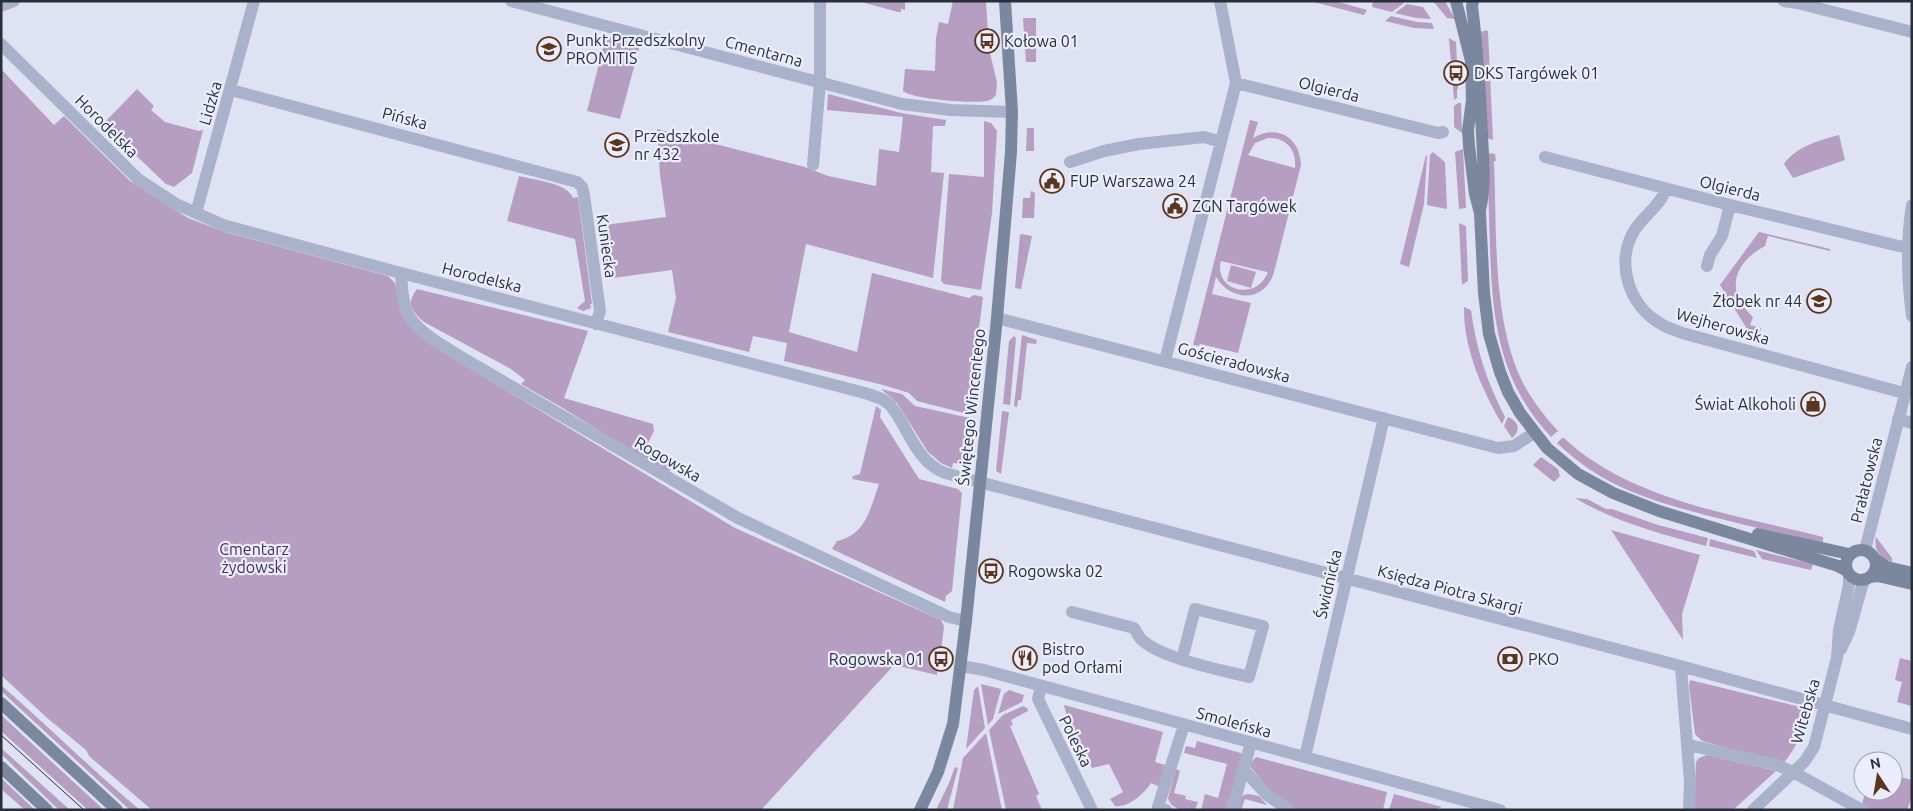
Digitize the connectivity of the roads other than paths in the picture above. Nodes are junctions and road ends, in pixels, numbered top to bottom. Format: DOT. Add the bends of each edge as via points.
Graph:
graph roads {
  1 [pos="14,1"];
  2 [pos="254,1"];
  3 [pos="511,1"];
  4 [pos="820,1"];
  5 [pos="1005,1"];
  6 [pos="1220,1"];
  7 [pos="1456,1"];
  8 [pos="1469,1"];
  9 [pos="1473,1"];
  10 [pos="1784,1"];
  11 [pos="1,6"];
  12 [pos="1912,32"];
  13 [pos="1,44"];
  14 [pos="820,82"];
  15 [pos="1236,84"];
  16 [pos="231,90"];
  17 [pos="1012,112"];
  18 [pos="1443,132"];
  19 [pos="1221,142"];
  20 [pos="1545,158"];
  21 [pos="1070,162"];
  22 [pos="813,165"];
  23 [pos="570,179"];
  24 [pos="1666,189"];
  25 [pos="1912,204"];
  26 [pos="1730,205"];
  27 [pos="196,213"];
  28 [pos="1480,213"];
  29 [pos="1907,248"];
  30 [pos="1707,266"];
  31 [pos="401,273"];
  32 [pos="1912,316"];
  33 [pos="997,318"];
  34 [pos="596,324"];
  35 [pos="1165,361"];
  36 [pos="1912,367"];
  37 [pos="1904,392"];
  38 [pos="1384,418"];
  39 [pos="1898,419"];
  40 [pos="1912,423"];
  41 [pos="1534,433"];
  42 [pos="980,482"];
  43 [pos="1706,524"];
  44 [pos="1865,550"];
  45 [pos="1849,554"];
  46 [pos="1875,559"];
  47 [pos="1848,573"];
  48 [pos="1912,573"];
  49 [pos="1346,578"];
  50 [pos="1868,578"];
  51 [pos="1912,584"];
  52 [pos="1072,612"];
  53 [pos="966,621"];
  54 [pos="1836,658"];
  55 [pos="1182,659"];
  56 [pos="961,666"];
  57 [pos="1681,667"];
  58 [pos="1040,686"];
  59 [pos="1,703"];
  60 [pos="1825,706"];
  61 [pos="1184,725"];
  62 [pos="1912,728"];
  63 [pos="1251,743"];
  64 [pos="1689,745"];
  65 [pos="1305,757"];
  66 [pos="1,767"];
  67 [pos="1244,770"];
  68 [pos="1794,772"];
  69 [pos="1158,809"];
  70 [pos="47,810"];
  71 [pos="117,810"];
  72 [pos="920,810"];
  73 [pos="1092,810"];
  74 [pos="1232,810"];
  75 [pos="1289,810"];
  76 [pos="1500,810"];
  77 [pos="1688,810"];
  78 [pos="1753,810"];
  79 [pos="1862,810"];
  1 -- 11 [label="street"];
  2 -- 16 [label="street, Lidzka"];
  3 -- 14 [label="street, Cmentarna"];
  4 -- 14 [label="street"];
  5 -- 17 [label="street, Świętego Wincentego"];
  6 -- 15 [label="street, Gościeradowska"];
  7 -- 8 [label="street"];
  7 -- 28 [label="street" via="1471,61 1472,100 1468,130 1474,194"];
  9 -- 28 [label="street" via="1484,169"];
  10 -- 12 [label="street"];
  13 -- 27 [label="street, Horodelska" via="138,179"];
  14 -- 17 [label="street, Cmentarna" via="902,104"];
  14 -- 22 [label="street"];
  15 -- 18 [label="street, Olgierda"];
  15 -- 19 [label="street, Gościeradowska"];
  16 -- 23 [label="street, Pińska"];
  16 -- 27 [label="street, Lidzka"];
  17 -- 33 [label="street, Świętego Wincentego" via="1012,152"];
  19 -- 21 [label="street" via="1204,137 1139,144"];
  19 -- 35 [label="street, Gościeradowska"];
  20 -- 24 [label="street, Olgierda"];
  23 -- 34 [label="street, Kuniecka" via="580,185 584,195 600,311"];
  24 -- 26 [label="street, Olgierda"];
  24 -- 37 [label="street, Wejherowska" via="1664,197 1633,233 1626,252 1630,291 1636,302 1660,324 1682,333"];
  25 -- 29 [label="street"];
  26 -- 29 [label="street, Olgierda"];
  26 -- 30 [label="street" via="1722,236"];
  27 -- 31 [label="street, Horodelska" via="223,225"];
  28 -- 41 [label="street" via="1491,341 1508,392"];
  29 -- 32 [label="street"];
  31 -- 34 [label="street, Horodelska"];
  31 -- 53 [label="street, Rogowska" via="408,314 433,340 738,518 949,617"];
  33 -- 35 [label="street"];
  33 -- 42 [label="street, Świętego Wincentego"];
  34 -- 42 [label="street, Horodelska" via="865,392 882,399 895,412 929,464 945,473"];
  35 -- 38 [label="street, Gościeradowska"];
  36 -- 37 [label="street, Prałatowska"];
  37 -- 39 [label="street, Prałatowska"];
  38 -- 41 [label="street, Gościeradowska" via="1498,448 1514,446"];
  38 -- 49 [label="street, Świdnicka"];
  39 -- 40 [label="street"];
  39 -- 44 [label="street, Prałatowska"];
  41 -- 43 [label="street" via="1546,448 1597,485 1638,503"];
  42 -- 49 [label="street, Księdza Piotra Skargi"];
  42 -- 53 [label="street, Świętego Wincentego"];
  43 -- 45 [label="street"];
  43 -- 47 [label="street" via="1838,566"];
  44 -- 45 [label="street" via="1858,549"];
  44 -- 46 [label="street"];
  45 -- 47 [label="street" via="1846,559"];
  46 -- 48 [label="street" via="1886,566"];
  46 -- 50 [label="street" via="1875,571"];
  47 -- 50 [label="street" via="1855,579"];
  47 -- 54 [label="street, Witebska" via="1849,585"];
  49 -- 57 [label="street, Księdza Piotra Skargi"];
  49 -- 65 [label="street, Świdnicka"];
  50 -- 51 [label="street" via="1878,576"];
  50 -- 54 [label="street, Witebska" via="1862,586 1849,632"];
  52 -- 55 [label="street" via="1134,628 1150,646"];
  53 -- 56 [label="street, Świętego Wincentego"];
  54 -- 60 [label="street, Witebska"];
  55 -- 55 [label="street" via="1249,677 1262,626 1195,609"];
  56 -- 58 [label="street, Smoleńska"];
  56 -- 72 [label="street, Świętego Wincentego" via="948,741"];
  57 -- 60 [label="street, Księdza Piotra Skargi"];
  57 -- 64 [label="street"];
  58 -- 61 [label="street, Smoleńska"];
  58 -- 73 [label="street, Poleska" via="1038,699"];
  59 -- 71 [label="street"];
  60 -- 62 [label="street, Księdza Piotra Skargi"];
  60 -- 68 [label="street, Witebska" via="1814,748"];
  61 -- 63 [label="street, Smoleńska"];
  61 -- 69 [label="street"];
  63 -- 65 [label="street, Smoleńska"];
  63 -- 67 [label="street"];
  64 -- 68 [label="street" via="1777,765"];
  64 -- 77 [label="street"];
  65 -- 76 [label="street, Smoleńska"];
  66 -- 70 [label="street"];
  67 -- 74 [label="street"];
  67 -- 75 [label="street" via="1267,795"];
  68 -- 78 [label="street, Witebska"];
  68 -- 79 [label="street"];
}
